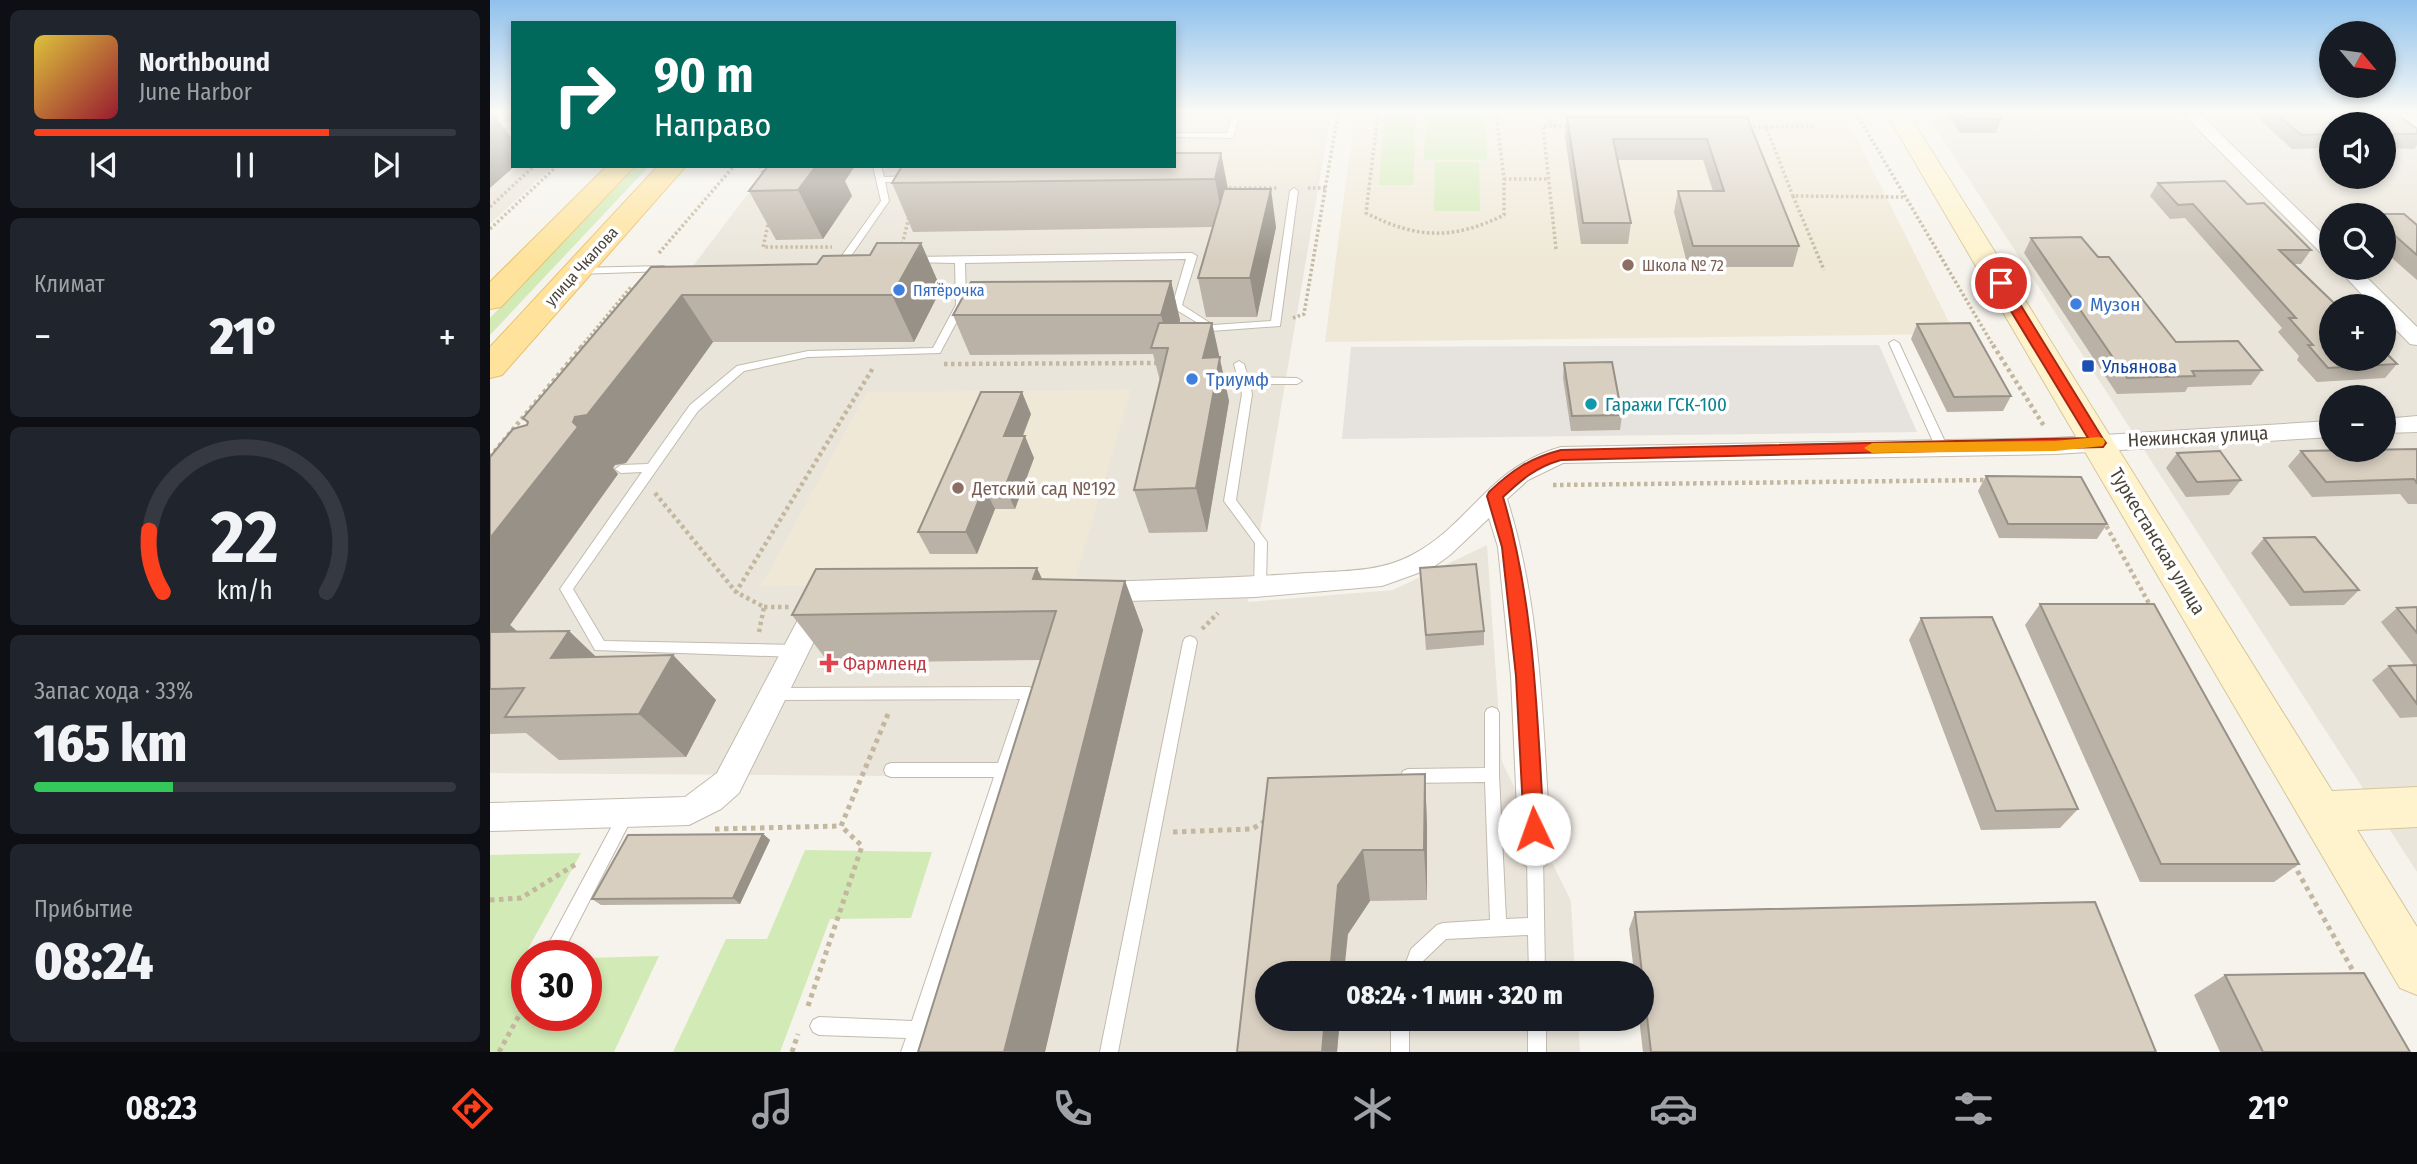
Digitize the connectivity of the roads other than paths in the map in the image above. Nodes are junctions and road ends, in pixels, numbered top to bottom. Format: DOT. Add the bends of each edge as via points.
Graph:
graph roads {
  1 [pos="1927,162"];
  2 [pos="2240,162"];
  3 [pos="620,168"];
  4 [pos="671,168"];
  5 [pos="877,168"];
  6 [pos="918,179"];
  7 [pos="880,180"];
  8 [pos="1294,191"];
  9 [pos="2319,240"];
  10 [pos="898,260"];
  11 [pos="960,260"];
  12 [pos="853,263"];
  13 [pos="828,264"];
  14 [pos="841,264"];
  15 [pos="671,269"];
  16 [pos="576,271"];
  17 [pos="2358,280"];
  18 [pos="490,300"];
  19 [pos="961,305"];
  20 [pos="988,306"];
  21 [pos="1150,306"];
  22 [pos="1177,306"];
  23 [pos="2417,339"];
  24 [pos="1894,343"];
  25 [pos="1239,364"];
  26 [pos="490,367"];
  27 [pos="1243,380"];
  28 [pos="1297,381"];
  29 [pos="2417,424"];
  30 [pos="2396,425"];
  31 [pos="2319,430"];
  32 [pos="2098,443"];
  33 [pos="1941,446"];
  34 [pos="621,469"];
  35 [pos="648,474"];
  36 [pos="1494,496"];
  37 [pos="1260,587"];
  38 [pos="1068,592"];
  39 [pos="853,597"];
  40 [pos="1190,642"];
  41 [pos="795,651"];
  42 [pos="773,694"];
  43 [pos="1492,713"];
  44 [pos="891,770"];
  45 [pos="1004,770"];
  46 [pos="1492,775"];
  47 [pos="1398,776"];
  48 [pos="2417,807"];
  49 [pos="2320,811"];
  50 [pos="626,814"];
  51 [pos="490,817"];
  52 [pos="1535,854"];
  53 [pos="1536,926"];
  54 [pos="1498,928"];
  55 [pos="560,940"];
  56 [pos="1415,961"];
  57 [pos="1536,961"];
  58 [pos="2417,971"];
  59 [pos="808,1023"];
  60 [pos="918,1030"];
  61 [pos="1400,1031"];
  62 [pos="1537,1031"];
  63 [pos="910,1052"];
  64 [pos="1110,1052"];
  65 [pos="1400,1052"];
  66 [pos="1538,1052"];
  1 -- 32 [label="main road, Туркестанская улица"];
  2 -- 9 [label="street"];
  3 -- 18 [label="main road"];
  4 -- 16 [label="main road, улица Чкалова"];
  5 -- 7 [label="lane"];
  6 -- 7 [label="lane"];
  7 -- 14 [label="lane" via="885,201"];
  8 -- 22 [label="lane" via="1276,324 1211,328"];
  10 -- 11 [label="lane"];
  11 -- 19 [label="lane"];
  11 -- 22 [label="lane" via="1192,256"];
  12 -- 14 [label="lane"];
  13 -- 14 [label="lane"];
  15 -- 16 [label="lane"];
  16 -- 26 [label="main road, улица Чкалова"];
  17 -- 23 [label="street"];
  19 -- 20 [label="lane"];
  19 -- 35 [label="lane" via="936,351 808,354 741,368 694,408"];
  21 -- 22 [label="lane"];
  24 -- 33 [label="lane"];
  25 -- 27 [label="lane"];
  27 -- 28 [label="lane"];
  27 -- 37 [label="lane" via="1247,394 1230,500 1261,542"];
  29 -- 30 [label="street"];
  31 -- 32 [label="street, Нежинская улица"];
  32 -- 33 [label="street, Нежинская улица"];
  32 -- 49 [label="main road, Туркестанская улица"];
  33 -- 36 [label="street, Нежинская улица" via="1561,455 1521,471"];
  34 -- 35 [label="lane"];
  35 -- 41 [label="lane" via="566,589 600,646"];
  36 -- 37 [label="street, Нежинская улица" via="1423,561 1352,580"];
  36 -- 52 [label="street" via="1510,547 1525,676"];
  37 -- 38 [label="street, Нежинская улица"];
  39 -- 41 [label="street" via="823,607"];
  40 -- 64 [label="lane"];
  41 -- 42 [label="street"];
  42 -- 45 [label="lane" via="1029,693"];
  42 -- 50 [label="street" via="728,783 710,799 689,811"];
  43 -- 46 [label="lane"];
  44 -- 45 [label="lane"];
  45 -- 60 [label="lane"];
  46 -- 47 [label="lane"];
  46 -- 54 [label="lane"];
  48 -- 49 [label="main road"];
  49 -- 58 [label="main road, Туркестанская улица"];
  50 -- 51 [label="street"];
  50 -- 55 [label="lane"];
  52 -- 53 [label="lane"];
  53 -- 54 [label="lane"];
  53 -- 57 [label="lane"];
  54 -- 56 [label="lane" via="1443,931"];
  59 -- 60 [label="lane"];
  60 -- 63 [label="lane"];
  61 -- 65 [label="lane"];
  62 -- 66 [label="lane"];
}
